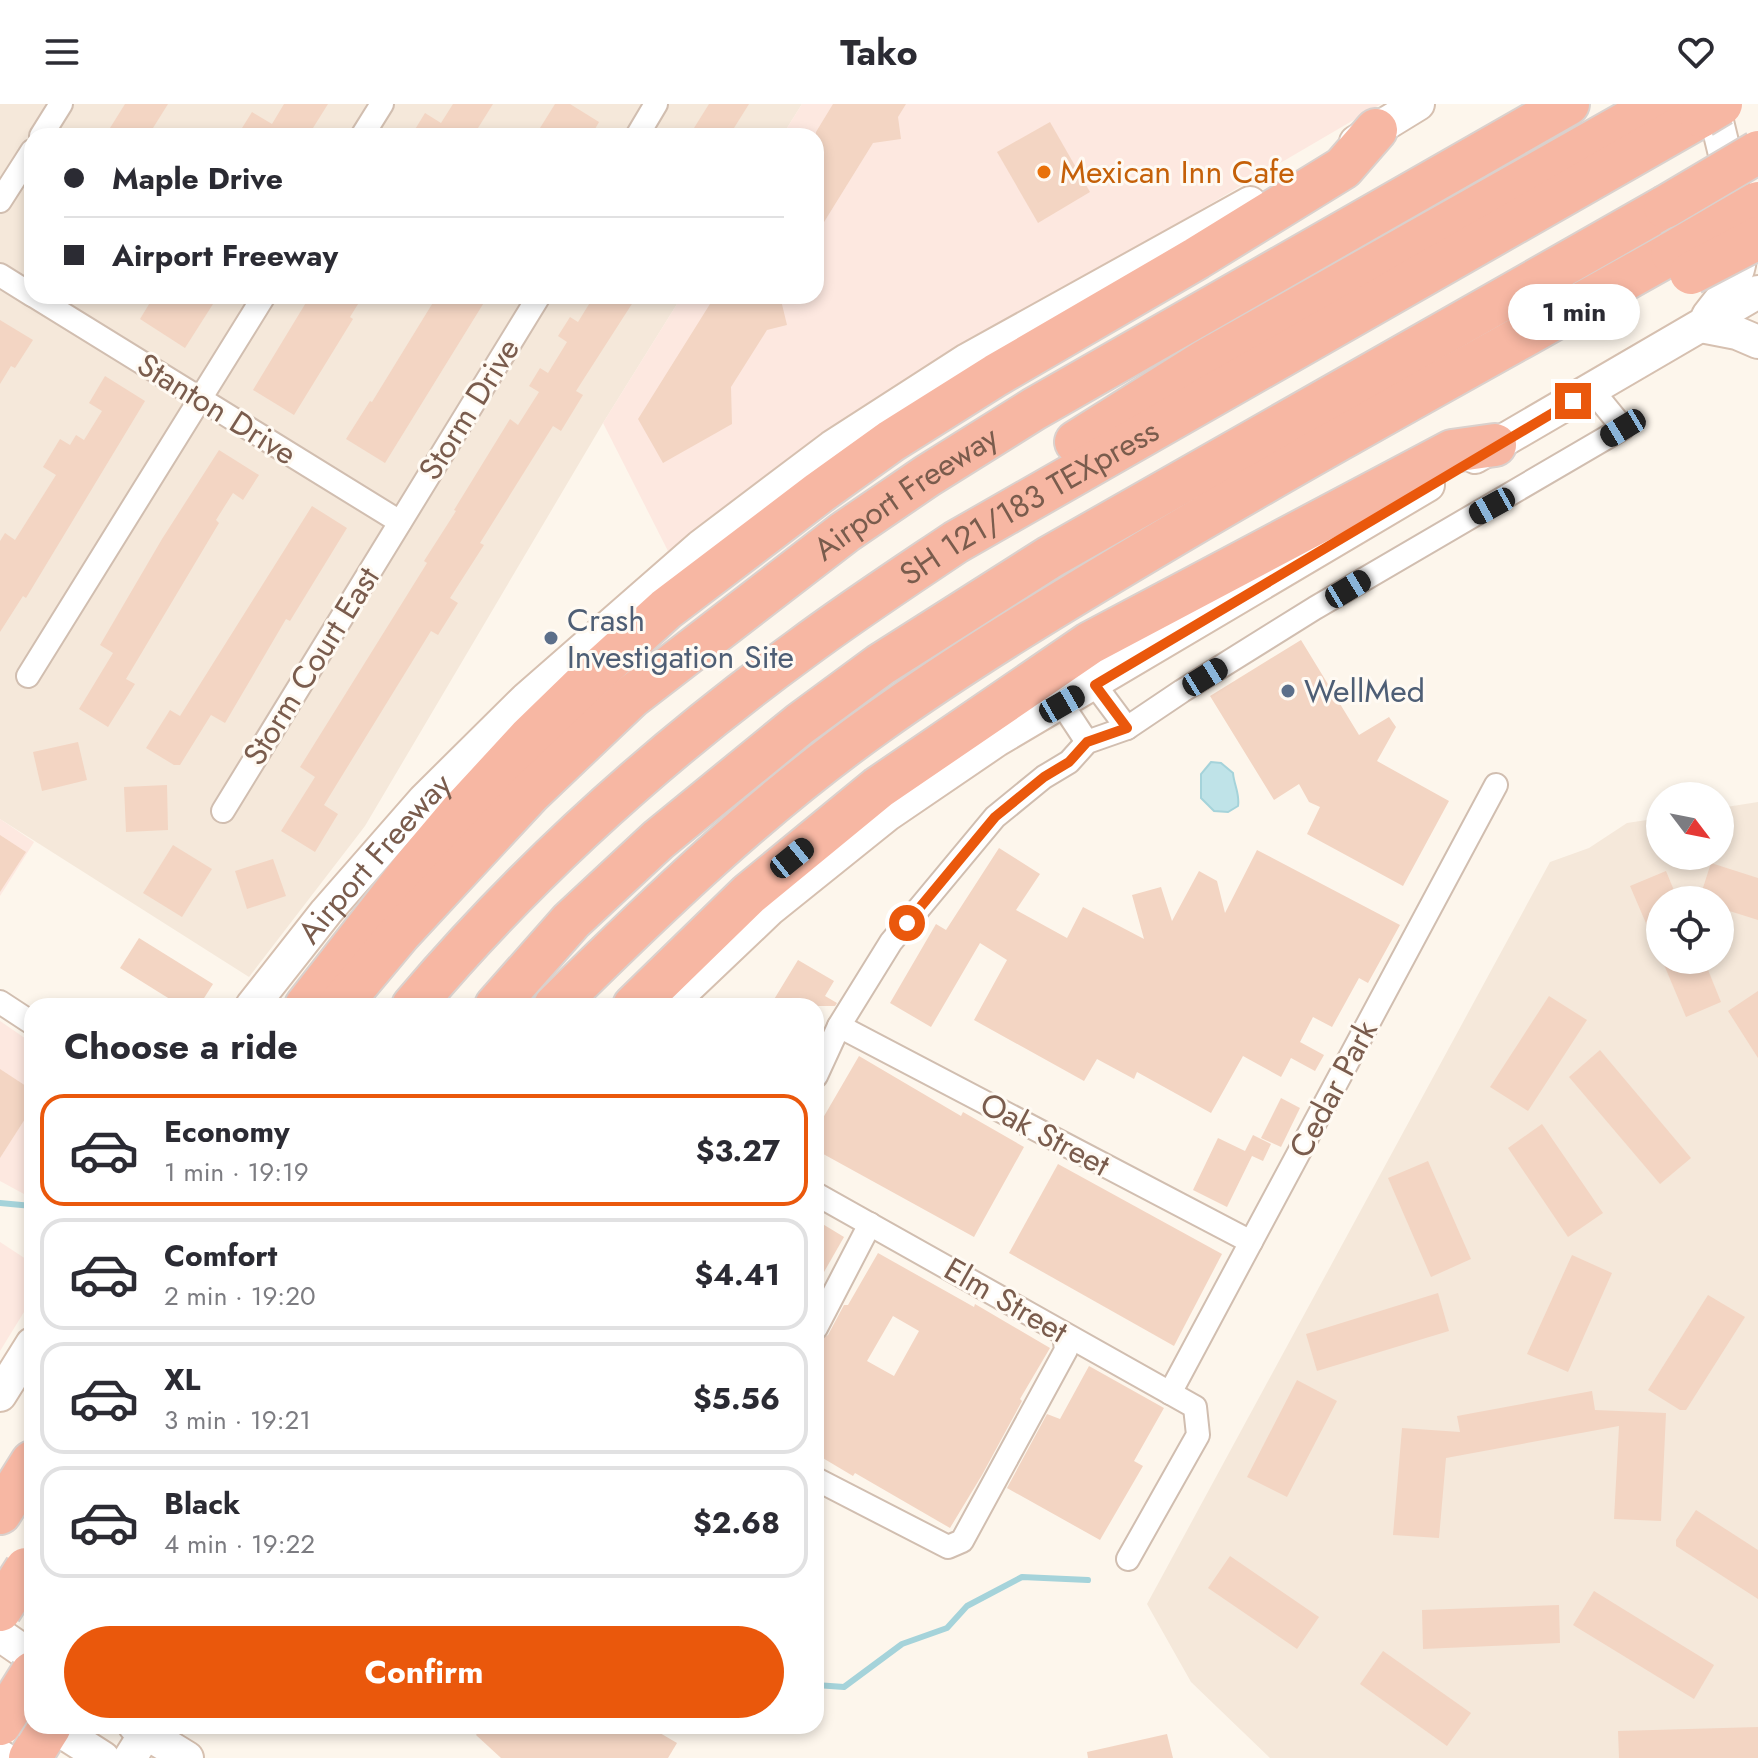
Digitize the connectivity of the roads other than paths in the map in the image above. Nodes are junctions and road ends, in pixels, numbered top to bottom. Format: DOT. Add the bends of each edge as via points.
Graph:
graph roads {
  1 [pos="61,104"];
  2 [pos="382,104"];
  3 [pos="656,104"];
  4 [pos="1418,104"];
  5 [pos="1568,104"];
  6 [pos="1660,104"];
  7 [pos="1711,108"];
  8 [pos="46,128"];
  9 [pos="367,128"];
  10 [pos="642,128"];
  11 [pos="1376,130"];
  12 [pos="1758,152"];
  13 [pos="24,164"];
  14 [pos="0,201"];
  15 [pos="1758,203"];
  16 [pos="1758,238"];
  17 [pos="1674,267"];
  18 [pos="0,275"];
  19 [pos="24,290"];
  20 [pos="1758,292"];
  21 [pos="47,304"];
  22 [pos="259,304"];
  23 [pos="534,304"];
  24 [pos="1701,326"];
  25 [pos="1758,342"];
  26 [pos="1592,390"];
  27 [pos="200,399"];
  28 [pos="1495,445"];
  29 [pos="400,522"];
  30 [pos="882,591"];
  31 [pos="28,676"];
  32 [pos="1095,685"];
  33 [pos="1062,704"];
  34 [pos="1127,728"];
  35 [pos="1087,742"];
  36 [pos="1496,785"];
  37 [pos="223,811"];
  38 [pos="258,998"];
  39 [pos="312,998"];
  40 [pos="346,998"];
  41 [pos="420,998"];
  42 [pos="503,998"];
  43 [pos="563,998"];
  44 [pos="642,998"];
  45 [pos="676,998"];
  46 [pos="0,1002"];
  47 [pos="24,1018"];
  48 [pos="839,1026"];
  49 [pos="824,1059"];
  50 [pos="824,1198"];
  51 [pos="870,1224"];
  52 [pos="1251,1242"];
  53 [pos="824,1313"];
  54 [pos="1064,1334"];
  55 [pos="24,1357"];
  56 [pos="1170,1393"];
  57 [pos="0,1395"];
  58 [pos="24,1474"];
  59 [pos="824,1483"];
  60 [pos="0,1512"];
  61 [pos="1128,1559"];
  62 [pos="22,1571"];
  63 [pos="0,1610"];
  64 [pos="0,1635"];
  65 [pos="24,1652"];
  66 [pos="24,1686"];
  67 [pos="0,1692"];
  68 [pos="24,1707"];
  69 [pos="0,1724"];
  70 [pos="46,1734"];
  71 [pos="65,1734"];
  72 [pos="140,1736"];
  73 [pos="30,1758"];
  74 [pos="103,1758"];
  75 [pos="187,1758"];
  1 -- 8 [label="street"];
  2 -- 9 [label="street"];
  3 -- 10 [label="street"];
  4 -- 11 [label="main road, Airport Freeway"];
  5 -- 40 [label="highway, Airport Freeway" via="1034,409 833,541 631,697 519,804"];
  6 -- 30 [label="highway" via="1205,361 950,525"];
  7 -- 24 [label="main road" via="1742,240 1734,280"];
  7 -- 30 [label="highway, SH 121/183 TEXpress" via="956,542"];
  11 -- 38 [label="main road, Airport Freeway" via="967,360 832,447 701,546 526,699 424,800"];
  11 -- 39 [label="highway" via="1343,168 891,441 666,609 481,790"];
  12 -- 42 [label="highway, SH 121/183 TEXpress, bridge" via="1050,557 880,665 658,840 571,921"];
  13 -- 14 [label="street"];
  15 -- 17 [label="highway, bridge"];
  16 -- 17 [label="highway, bridge"];
  17 -- 43 [label="highway" via="1239,496 979,654 767,808"];
  18 -- 19 [label="street, Stanton Drive"];
  20 -- 24 [label="main road"];
  21 -- 27 [label="street, Stanton Drive"];
  22 -- 27 [label="street"];
  23 -- 29 [label="street, Storm Drive"];
  24 -- 25 [label="main road"];
  24 -- 26 [label="main road"];
  26 -- 28 [label="main road"];
  26 -- 34 [label="street" via="1623,428 1315,608"];
  27 -- 29 [label="street, Stanton Drive"];
  27 -- 31 [label="street"];
  28 -- 32 [label="main road"];
  28 -- 44 [label="highway" via="1452,451 1090,643 878,788 749,894"];
  29 -- 37 [label="street, Storm Court East"];
  30 -- 41 [label="highway, SH 121/183 TEXpress" via="642,776 495,916"];
  32 -- 33 [label="main road"];
  32 -- 34 [label="street"];
  33 -- 35 [label="street"];
  33 -- 45 [label="main road" via="997,740 887,815 770,909"];
  34 -- 35 [label="street"];
  35 -- 48 [label="street" via="1069,762 995,817 891,942"];
  36 -- 52 [label="street, Cedar Park"];
  46 -- 47 [label="street"];
  48 -- 49 [label="street"];
  48 -- 52 [label="street, Oak Street"];
  50 -- 51 [label="street, Elm Street"];
  51 -- 53 [label="street"];
  51 -- 54 [label="street, Elm Street"];
  52 -- 56 [label="street, Cedar Park"];
  54 -- 56 [label="street, Elm Street"];
  54 -- 59 [label="street" via="1066,1350 962,1541 948,1547"];
  55 -- 57 [label="main road"];
  56 -- 61 [label="street, Elm Street" via="1195,1407 1198,1435"];
  58 -- 60 [label="highway"];
  62 -- 63 [label="highway, bridge"];
  64 -- 65 [label="main road"];
  66 -- 69 [label="highway, bridge"];
  67 -- 68 [label="main road"];
  70 -- 73 [label="highway"];
  71 -- 74 [label="main road"];
  72 -- 75 [label="main road"];
}
